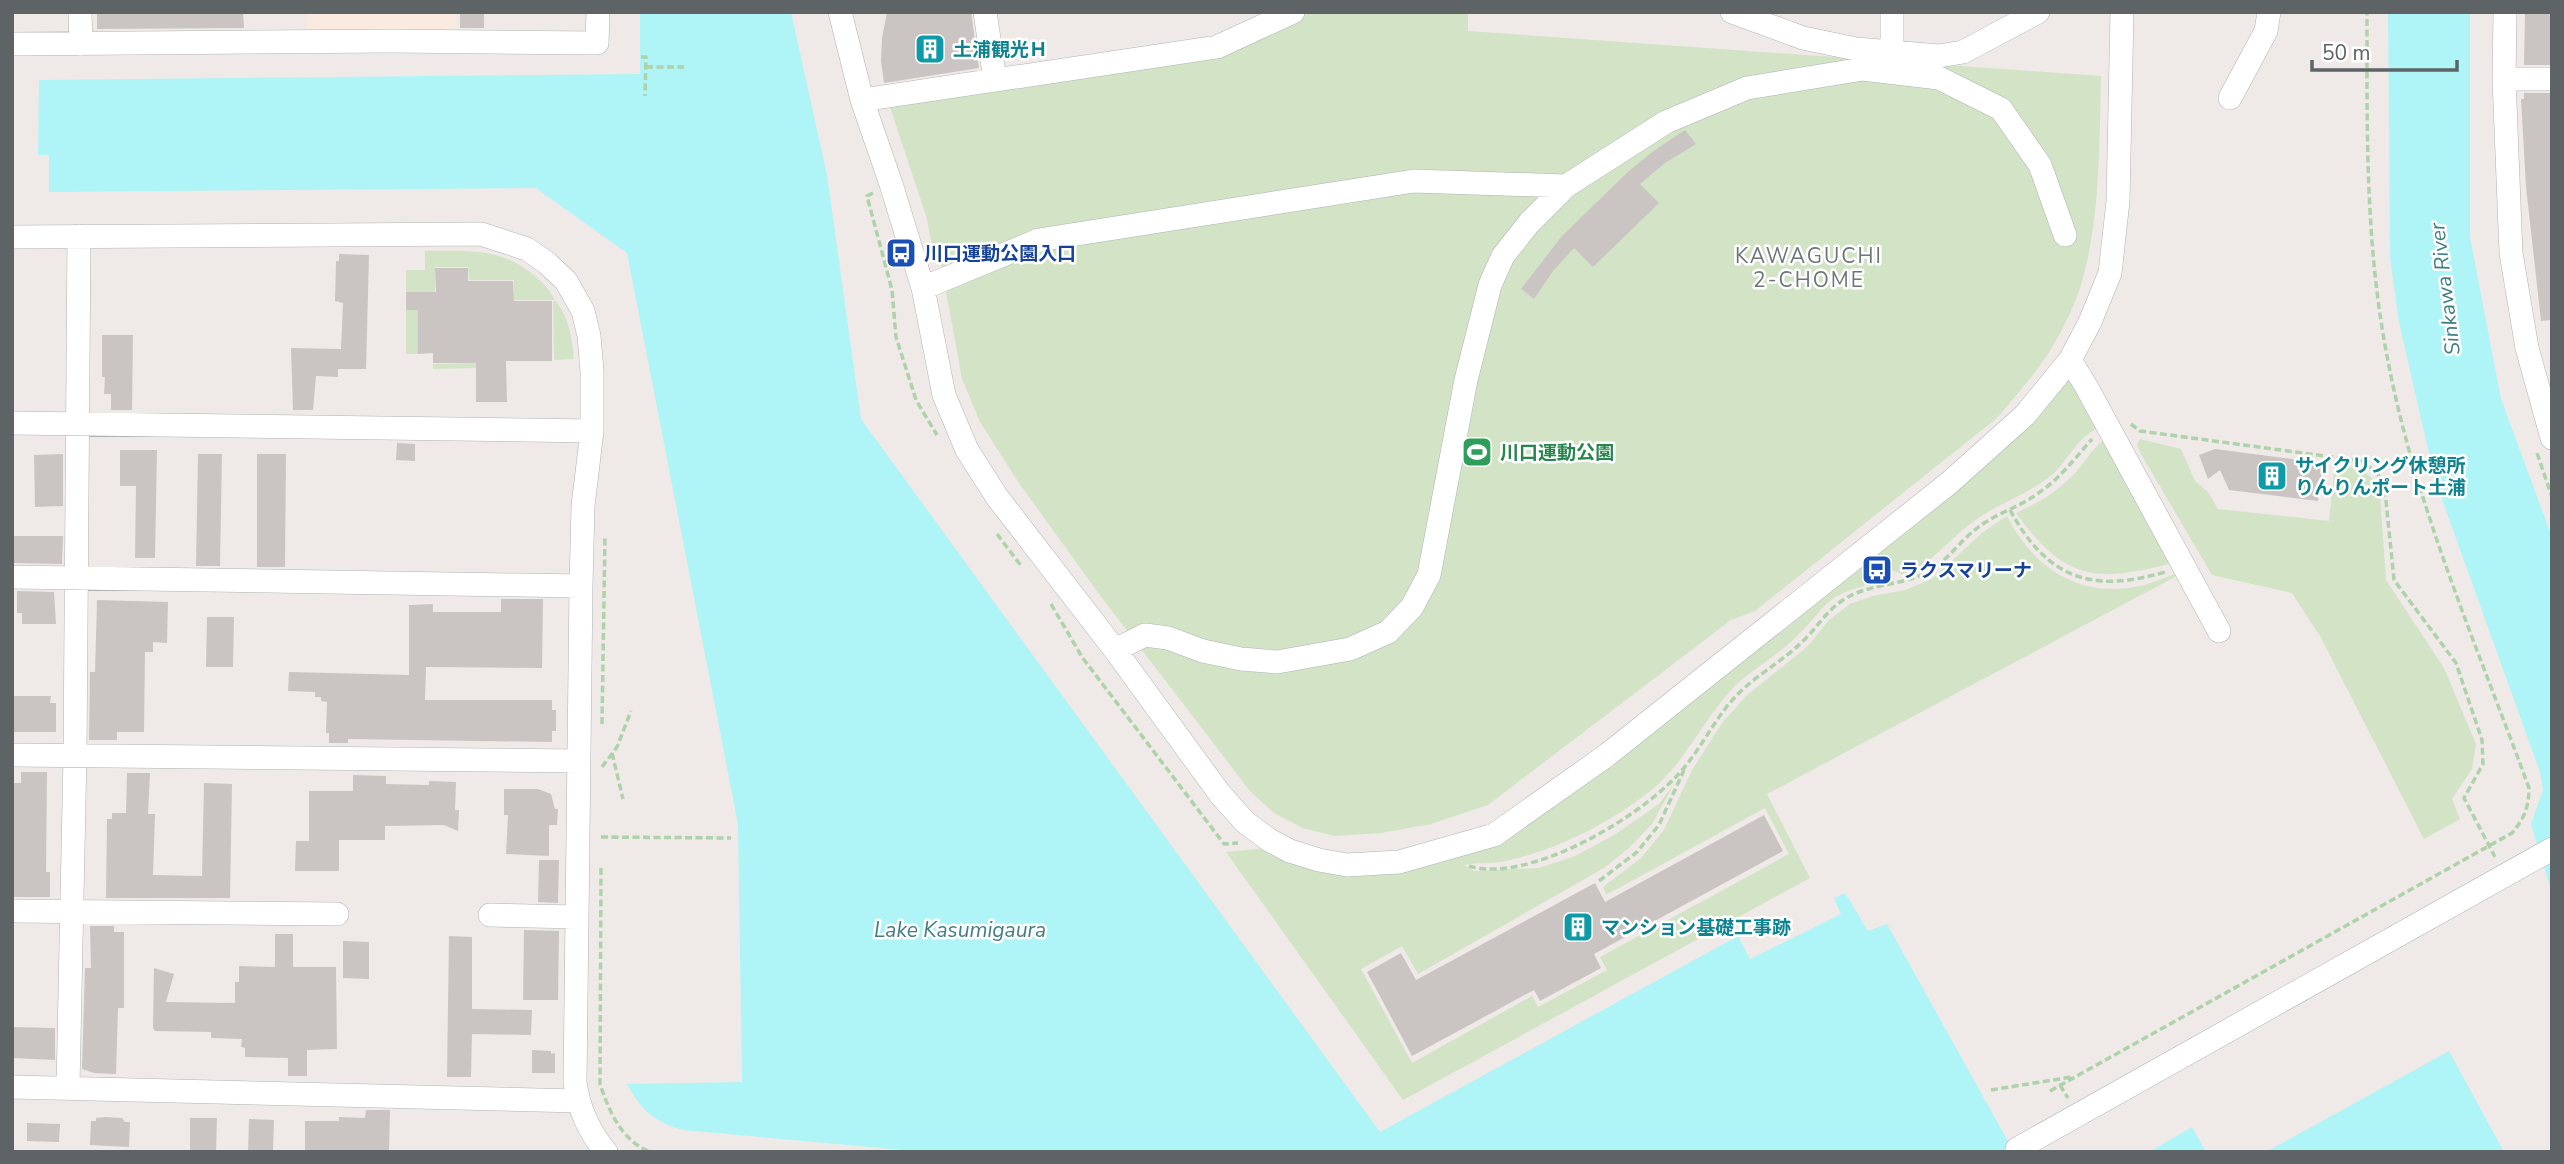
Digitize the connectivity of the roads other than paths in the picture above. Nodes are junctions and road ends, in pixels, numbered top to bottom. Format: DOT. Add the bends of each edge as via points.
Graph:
graph roads {
  1 [pos="80,12"];
  2 [pos="598,12"];
  3 [pos="839,12"];
  4 [pos="985,12"];
  5 [pos="1293,12"];
  6 [pos="1732,12"];
  7 [pos="1892,12"];
  8 [pos="2039,12"];
  9 [pos="2122,12"];
  10 [pos="2269,12"];
  11 [pos="2505,12"];
  12 [pos="12,44"];
  13 [pos="80,44"];
  14 [pos="1892,51"];
  15 [pos="2504,79"];
  16 [pos="2552,79"];
  17 [pos="995,80"];
  18 [pos="2230,98"];
  19 [pos="862,100"];
  20 [pos="1566,186"];
  21 [pos="79,236"];
  22 [pos="2065,236"];
  23 [pos="12,237"];
  24 [pos="923,288"];
  25 [pos="2070,360"];
  26 [pos="12,423"];
  27 [pos="76,424"];
  28 [pos="592,431"];
  29 [pos="2552,438"];
  30 [pos="12,577"];
  31 [pos="76,577"];
  32 [pos="581,586"];
  33 [pos="2219,631"];
  34 [pos="1115,650"];
  35 [pos="12,755"];
  36 [pos="75,755"];
  37 [pos="579,761"];
  38 [pos="2545,853"];
  39 [pos="12,911"];
  40 [pos="70,911"];
  41 [pos="337,914"];
  42 [pos="491,915"];
  43 [pos="577,917"];
  44 [pos="12,1087"];
  45 [pos="68,1087"];
  46 [pos="578,1101"];
  47 [pos="2017,1149"];
  48 [pos="606,1152"];
  1 -- 13 [label="street"];
  2 -- 13 [label="street" via="597,43"];
  3 -- 19 [label="street"];
  4 -- 17 [label="street"];
  5 -- 17 [label="street" via="1217,47"];
  6 -- 14 [label="street" via="1803,38"];
  7 -- 14 [label="street"];
  8 -- 14 [label="street" via="1964,51 1939,56"];
  9 -- 25 [label="street" via="2117,213 2110,272 2099,326"];
  10 -- 18 [label="street" via="2266,31"];
  11 -- 15 [label="street"];
  12 -- 13 [label="street"];
  15 -- 16 [label="street"];
  15 -- 29 [label="street" via="2511,253 2527,348"];
  17 -- 19 [label="street"];
  19 -- 24 [label="street"];
  20 -- 22 [label="street" via="1666,122 1729,94 1863,69 1938,78 2001,109 2040,165"];
  20 -- 24 [label="street" via="1414,180 1039,240"];
  20 -- 34 [label="street" via="1503,256 1490,285 1466,380 1429,576 1412,607 1388,632 1350,649 1277,662 1203,651 1145,635"];
  21 -- 23 [label="street"];
  21 -- 27 [label="street"];
  21 -- 28 [label="street" via="481,234 527,248 566,281 583,311 590,348"];
  24 -- 34 [label="street" via="944,395 967,450 997,497"];
  25 -- 33 [label="street"];
  25 -- 34 [label="street" via="2025,415 1949,483 1607,755 1494,835 1473,842 1399,862 1347,865 1290,851 1269,840 1220,794"];
  26 -- 27 [label="street"];
  27 -- 28 [label="street"];
  27 -- 31 [label="street"];
  28 -- 32 [label="street" via="583,506"];
  30 -- 31 [label="street"];
  31 -- 32 [label="street"];
  31 -- 36 [label="street"];
  32 -- 37 [label="street"];
  35 -- 36 [label="street"];
  36 -- 37 [label="street"];
  36 -- 40 [label="street"];
  37 -- 43 [label="street"];
  38 -- 47 [label="street"];
  39 -- 40 [label="street"];
  40 -- 41 [label="street"];
  40 -- 45 [label="street"];
  42 -- 43 [label="street"];
  43 -- 46 [label="street"];
  44 -- 45 [label="street"];
  45 -- 46 [label="street"];
  46 -- 48 [label="street"];
}
